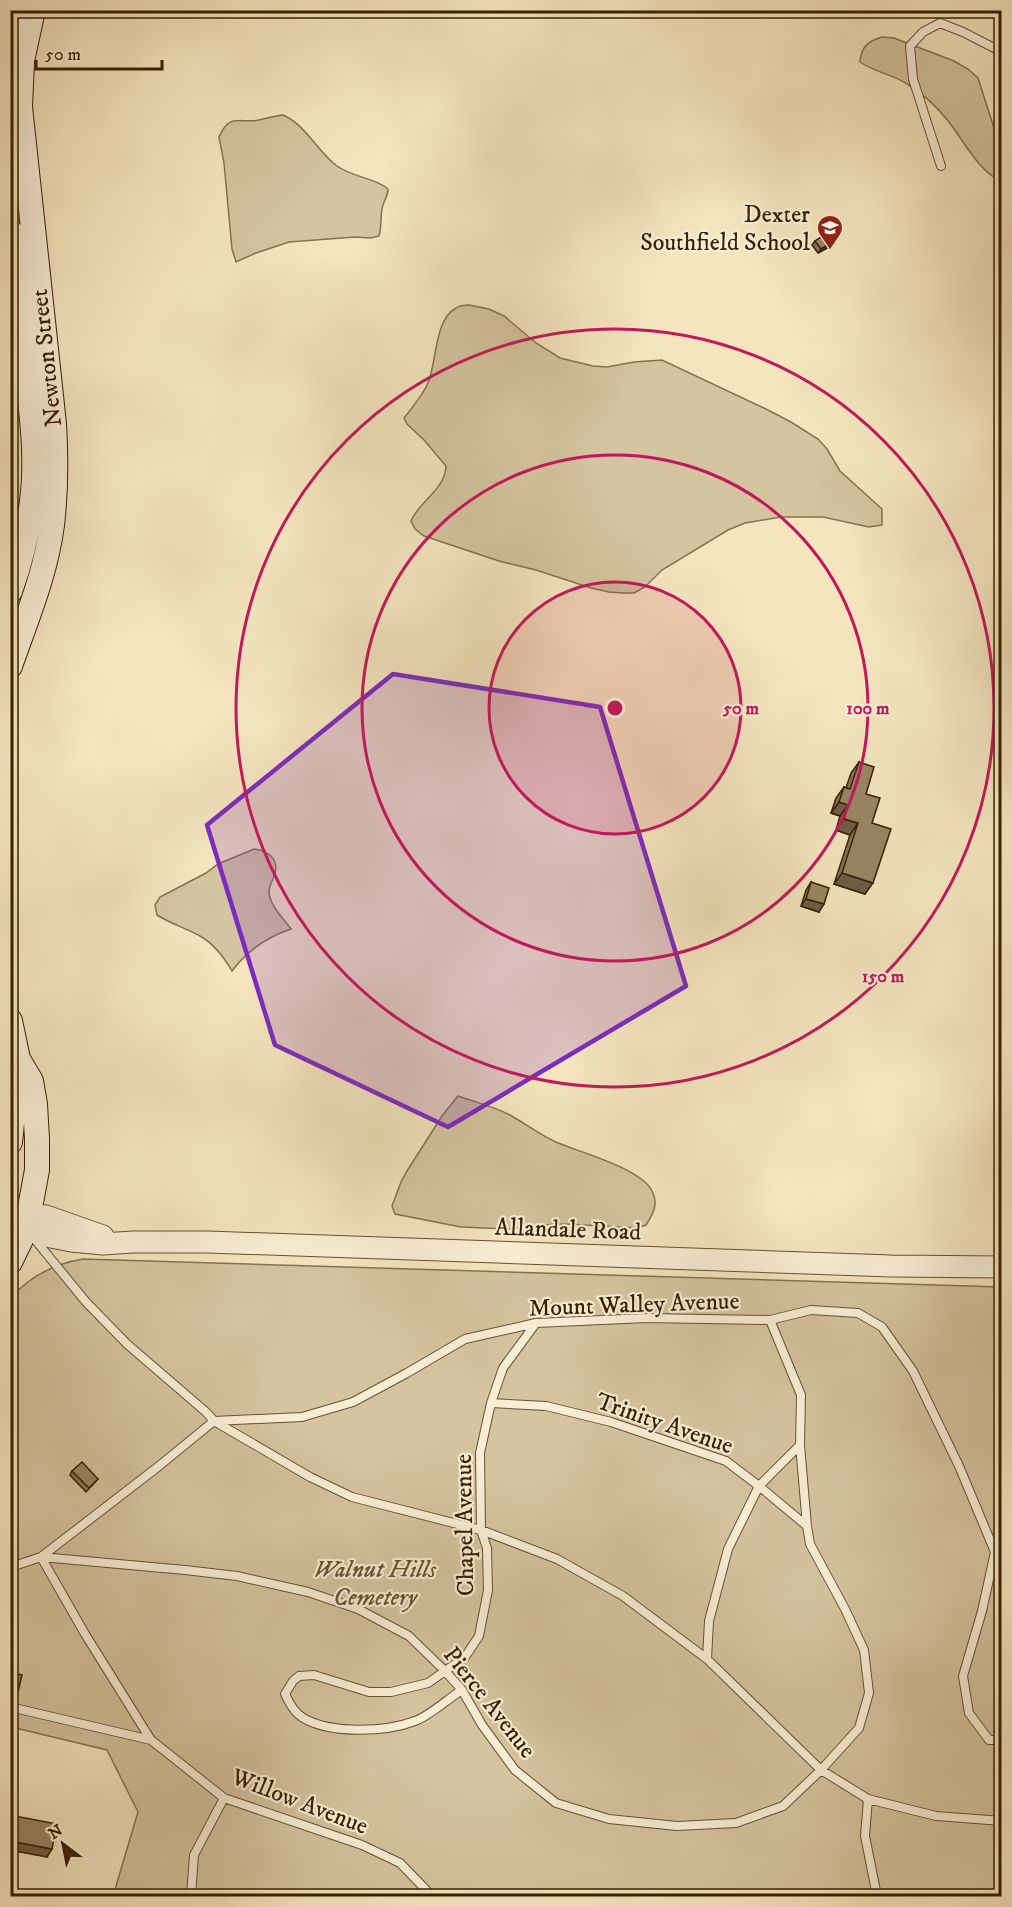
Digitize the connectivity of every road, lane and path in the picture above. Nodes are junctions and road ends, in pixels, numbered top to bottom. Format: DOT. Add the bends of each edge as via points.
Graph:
graph roads {
  1 [pos="33,10"];
  2 [pos="1002,52"];
  3 [pos="941,166"];
  4 [pos="10,231"];
  5 [pos="10,591"];
  6 [pos="10,666"];
  7 [pos="10,1021"];
  8 [pos="24,1103"];
  9 [pos="10,1143"];
  10 [pos="19,1222"];
  11 [pos="10,1262"];
  12 [pos="1002,1267"];
  13 [pos="770,1320"];
  14 [pos="536,1323"];
  15 [pos="491,1403"];
  16 [pos="214,1421"];
  17 [pos="800,1445"];
  18 [pos="759,1486"];
  19 [pos="807,1526"];
  20 [pos="482,1530"];
  21 [pos="995,1552"];
  22 [pos="41,1557"];
  23 [pos="1002,1561"];
  24 [pos="10,1564"];
  25 [pos="707,1659"];
  26 [pos="445,1671"];
  27 [pos="462,1690"];
  28 [pos="10,1707"];
  29 [pos="151,1740"];
  30 [pos="1002,1740"];
  31 [pos="821,1770"];
  32 [pos="224,1798"];
  33 [pos="868,1799"];
  34 [pos="1002,1821"];
  35 [pos="191,1896"];
  36 [pos="432,1896"];
  37 [pos="878,1896"];
  1 -- 6 [label="main road, Newton Street" via="22,61 20,107 54,424 55,475 46,555"];
  2 -- 3 [label="lane" via="940,23 923,32 910,46 913,79"];
  4 -- 5 [label="main road, Newton Street" via="34,462 28,526"];
  7 -- 8 [label="main road" via="18,1059 12,1089"];
  8 -- 9 [label="main road"];
  8 -- 10 [label="main road" via="38,1139 38,1170"];
  10 -- 11 [label="main road"];
  10 -- 12 [label="street, Allandale Road" via="51,1237 103,1244 208,1242"];
  10 -- 16 [label="lane" via="111,1328"];
  13 -- 14 [label="lane, Mount Walley Avenue" via="646,1318"];
  13 -- 17 [label="lane, Pierce Avenue" via="801,1395"];
  13 -- 21 [label="lane, Mount Walley Avenue" via="811,1310 858,1313 882,1327 913,1371"];
  14 -- 15 [label="lane, Chapel Avenue" via="503,1368"];
  14 -- 16 [label="lane, Mount Walley Avenue" via="465,1339 353,1402 303,1418"];
  15 -- 18 [label="lane, Trinity Avenue" via="546,1406 611,1422 726,1461"];
  15 -- 20 [label="lane, Chapel Avenue" via="480,1453"];
  16 -- 20 [label="lane" via="310,1478 352,1497"];
  16 -- 22 [label="lane"];
  17 -- 18 [label="lane"];
  17 -- 19 [label="lane, Pierce Avenue"];
  18 -- 19 [label="lane, Trinity Avenue"];
  18 -- 25 [label="lane" via="728,1549 709,1621"];
  19 -- 31 [label="lane, Pierce Avenue" via="810,1544 864,1650 869,1693 859,1728"];
  20 -- 25 [label="lane" via="557,1559 623,1596"];
  20 -- 26 [label="lane, Chapel Avenue" via="487,1548 488,1590 479,1636 465,1657"];
  21 -- 23 [label="lane, Mount Walley Avenue"];
  21 -- 30 [label="lane" via="963,1676 969,1713 989,1740"];
  22 -- 24 [label="lane, Pierce Avenue"];
  22 -- 26 [label="lane, Pierce Avenue" via="237,1576 308,1592 358,1610 410,1636"];
  22 -- 29 [label="lane, Willow Avenue"];
  25 -- 31 [label="lane"];
  26 -- 27 [label="lane, Pierce Avenue"];
  26 -- 27 [label="lane, Chapel Avenue" via="428,1683 392,1692 369,1692 314,1675 299,1676 285,1694 303,1719 354,1730 384,1729 417,1721"];
  27 -- 31 [label="lane, Pierce Avenue" via="515,1770 556,1803 609,1819 676,1826 736,1823 783,1806"];
  28 -- 29 [label="lane"];
  29 -- 32 [label="lane, Willow Avenue"];
  31 -- 33 [label="lane"];
  32 -- 35 [label="lane" via="194,1855"];
  32 -- 36 [label="lane, Willow Avenue" via="362,1845 400,1863"];
  33 -- 34 [label="lane" via="936,1816"];
  33 -- 37 [label="lane" via="865,1836"];
}
